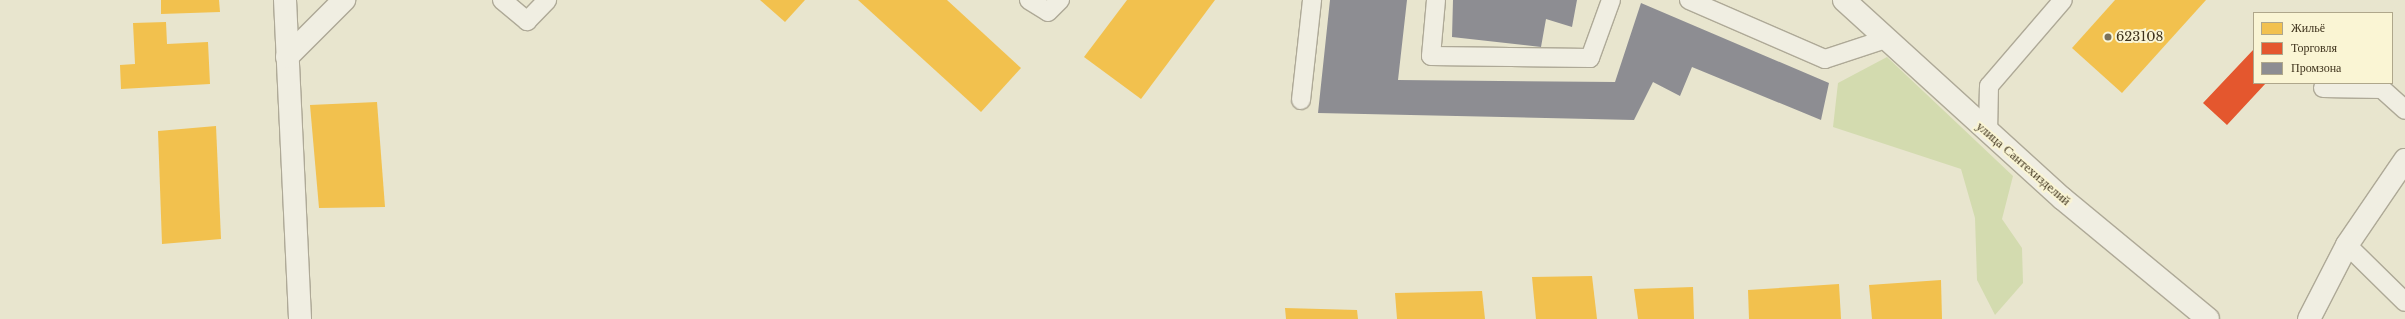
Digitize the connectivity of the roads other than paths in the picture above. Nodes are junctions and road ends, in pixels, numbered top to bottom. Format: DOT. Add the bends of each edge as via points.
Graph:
graph roads {
  1 [pos="285,0"];
  2 [pos="344,0"];
  3 [pos="502,0"];
  4 [pos="547,0"];
  5 [pos="1029,0"];
  6 [pos="1060,0"];
  7 [pos="1312,0"];
  8 [pos="1436,0"];
  9 [pos="1610,0"];
  10 [pos="1689,0"];
  11 [pos="1844,0"];
  12 [pos="2063,0"];
  13 [pos="1886,39"];
  14 [pos="286,57"];
  15 [pos="2322,88"];
  16 [pos="1301,100"];
  17 [pos="2405,110"];
  18 [pos="1988,133"];
  19 [pos="2405,160"];
  20 [pos="2347,245"];
  21 [pos="2405,302"];
  22 [pos="300,319"];
  23 [pos="2208,319"];
  24 [pos="2309,319"];
  1 -- 14 [label="street"];
  2 -- 14 [label="street"];
  3 -- 4 [label="lane" via="527,21"];
  5 -- 6 [label="lane" via="1048,12"];
  7 -- 16 [label="lane"];
  8 -- 9 [label="lane" via="1431,56 1590,58"];
  10 -- 13 [label="lane" via="1826,59"];
  11 -- 13 [label="street, улица Сантехизделий"];
  12 -- 18 [label="lane" via="1989,86"];
  13 -- 18 [label="street, улица Сантехизделий"];
  14 -- 22 [label="street"];
  15 -- 17 [label="lane" via="2382,89"];
  18 -- 23 [label="street, улица Сантехизделий"];
  19 -- 20 [label="street"];
  20 -- 21 [label="lane"];
  20 -- 24 [label="street"];
}
